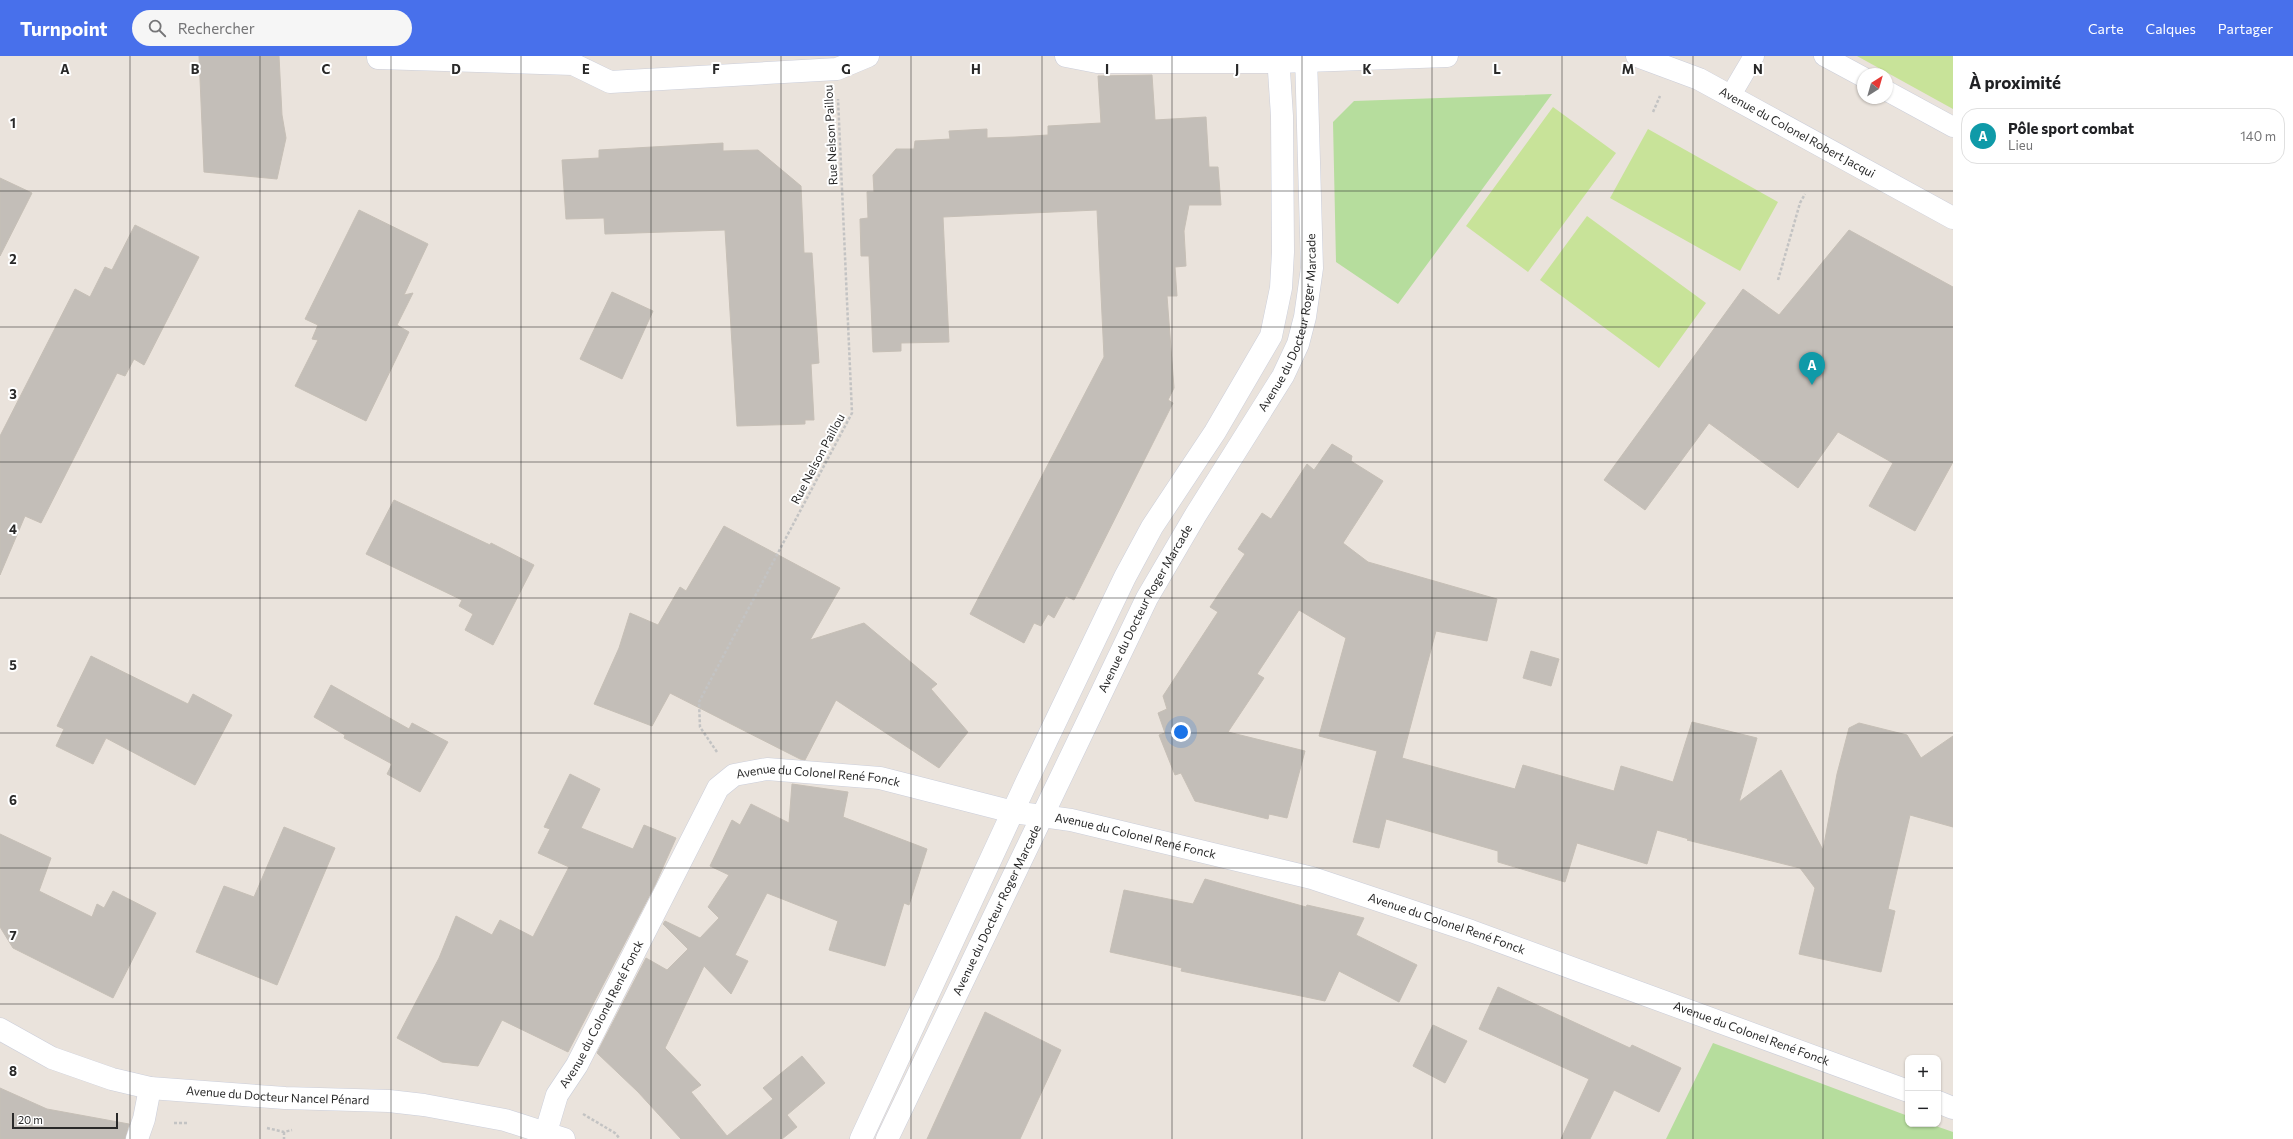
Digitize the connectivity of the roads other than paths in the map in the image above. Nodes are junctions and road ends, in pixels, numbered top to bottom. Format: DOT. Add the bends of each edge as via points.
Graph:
graph roads {
  1 [pos="868,56"];
  2 [pos="1066,56"];
  3 [pos="1447,56"];
  4 [pos="1637,56"];
  5 [pos="1754,56"];
  6 [pos="1824,56"];
  7 [pos="378,57"];
  8 [pos="1278,59"];
  9 [pos="1306,59"];
  10 [pos="1857,74"];
  11 [pos="1893,94"];
  12 [pos="1731,95"];
  13 [pos="1953,127"];
  14 [pos="1953,218"];
  15 [pos="1013,812"];
  16 [pos="1044,817"];
  17 [pos="0,1029"];
  18 [pos="150,1088"];
  19 [pos="1905,1090"];
  20 [pos="1941,1103"];
  21 [pos="1953,1108"];
  22 [pos="555,1136"];
  23 [pos="137,1139"];
  24 [pos="861,1139"];
  25 [pos="887,1139"];
  1 -- 7 [label="street" via="837,68 610,82 573,64"];
  2 -- 8 [label="street" via="1097,62"];
  3 -- 9 [label="street"];
  4 -- 12 [label="street, Avenue du Colonel Robert Jacqui" via="1700,79"];
  5 -- 12 [label="lane"];
  6 -- 10 [label="lane"];
  8 -- 9 [label="street"];
  8 -- 15 [label="street, Avenue du Docteur Roger Marcade" via="1282,116 1283,252 1281,288 1271,336 1215,432 1152,527 1128,571"];
  9 -- 16 [label="street, Avenue du Docteur Roger Marcade" via="1312,268 1305,318 1298,344 1283,376 1147,598"];
  11 -- 13 [label="lane"];
  12 -- 14 [label="street, Avenue du Colonel Robert Jacqui"];
  15 -- 16 [label="street, Avenue du Colonel René Fonck"];
  15 -- 22 [label="street, Avenue du Colonel René Fonck" via="880,778 767,769 734,775 718,788 576,1065 557,1095"];
  15 -- 24 [label="street, Avenue du Docteur Roger Marcade"];
  16 -- 19 [label="street, Avenue du Colonel René Fonck" via="1071,820 1312,878 1471,930"];
  16 -- 25 [label="street, Avenue du Docteur Roger Marcade" via="1028,844"];
  17 -- 18 [label="street, Avenue du Docteur Nancel Pénard" via="52,1058"];
  18 -- 22 [label="street, Avenue du Docteur Nancel Pénard" via="410,1104 505,1120"];
  18 -- 23 [label="street"];
  20 -- 21 [label="street"];
}
